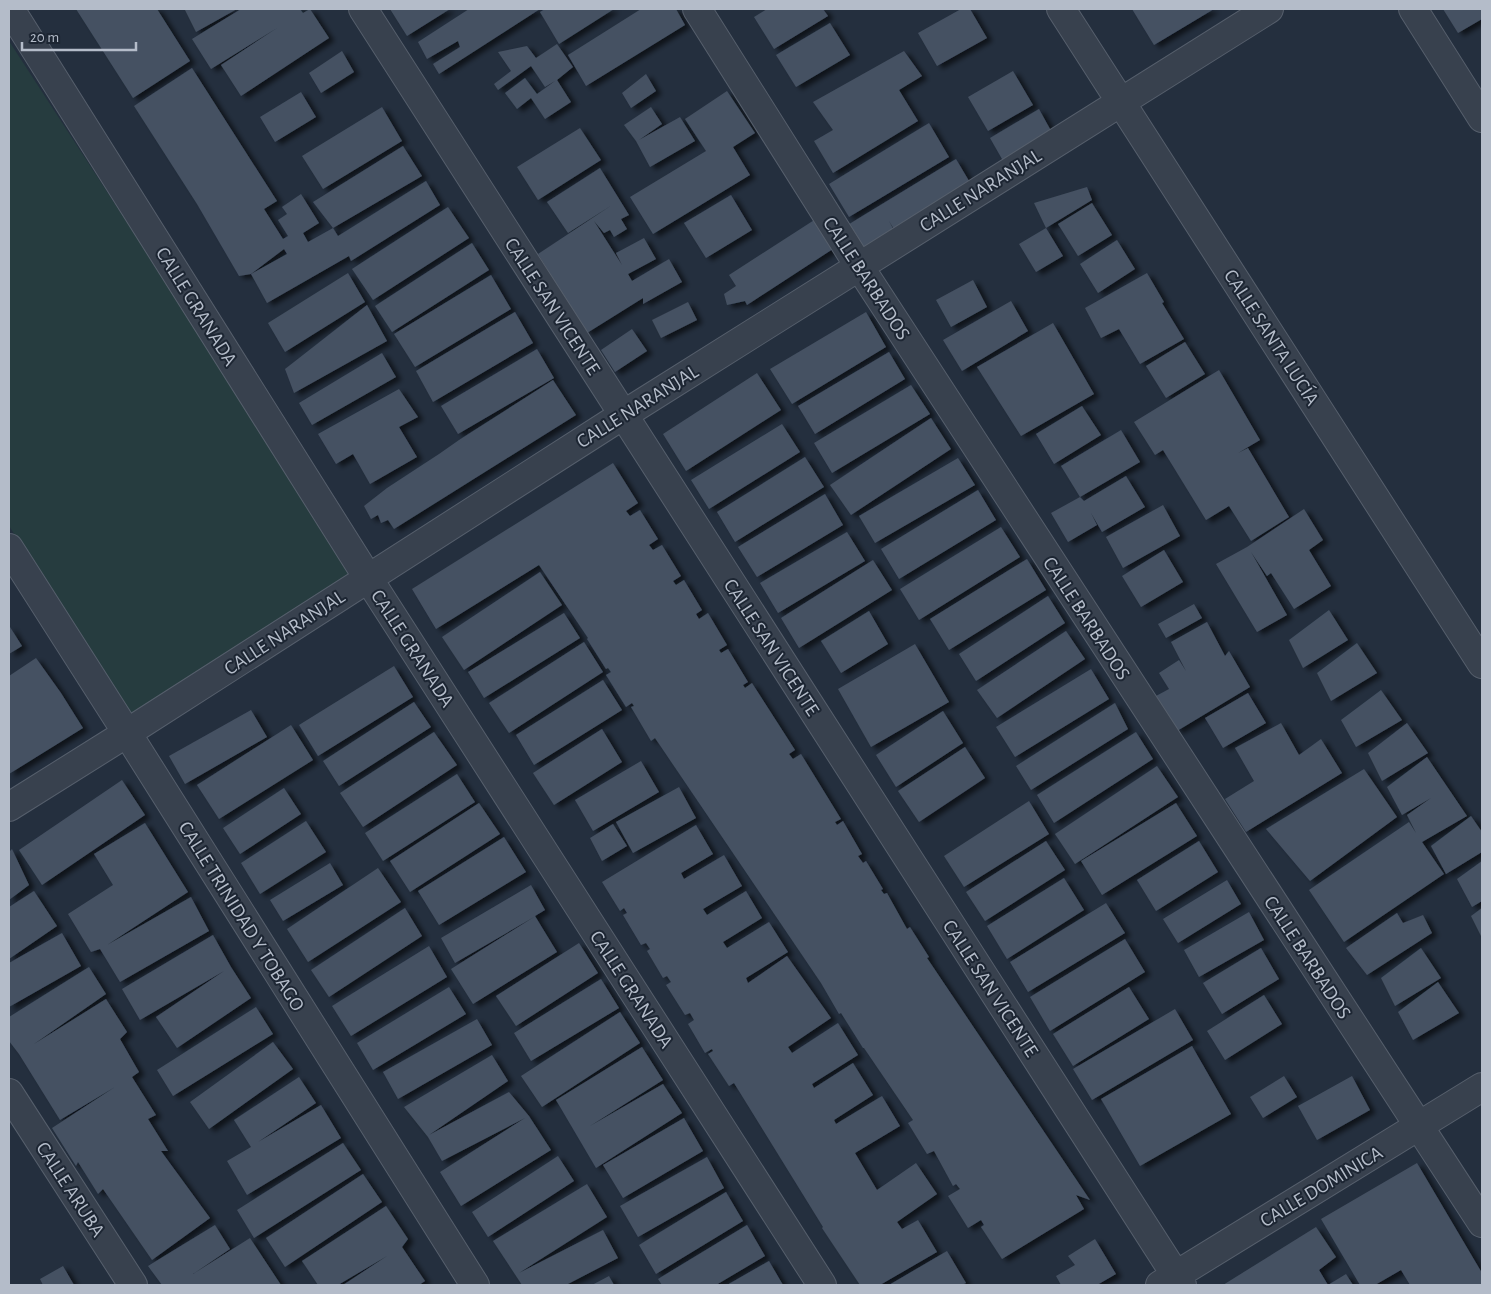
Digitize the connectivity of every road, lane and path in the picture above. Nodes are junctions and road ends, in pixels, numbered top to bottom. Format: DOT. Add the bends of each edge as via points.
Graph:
graph roads {
  1 [pos="10,9"];
  2 [pos="363,9"];
  3 [pos="697,9"];
  4 [pos="1061,9"];
  5 [pos="1268,9"];
  6 [pos="1413,9"];
  7 [pos="1121,102"];
  8 [pos="1482,118"];
  9 [pos="859,266"];
  10 [pos="623,415"];
  11 [pos="9,548"];
  12 [pos="368,578"];
  13 [pos="1482,664"];
  14 [pos="127,733"];
  15 [pos="9,807"];
  16 [pos="1482,1087"];
  17 [pos="9,1093"];
  18 [pos="1418,1127"];
  19 [pos="1482,1223"];
  20 [pos="1173,1282"];
  21 [pos="133,1285"];
  22 [pos="475,1285"];
  23 [pos="822,1285"];
  1 -- 12 [label="street, CALLE GRANADA"];
  2 -- 10 [label="street, CALLE SAN VICENTE"];
  3 -- 9 [label="street, CALLE BARBADOS"];
  4 -- 7 [label="street, CALLE SANTA LUCÍA"];
  5 -- 7 [label="street, CALLE NARANJAL"];
  6 -- 8 [label="street"];
  7 -- 9 [label="street, CALLE NARANJAL"];
  7 -- 13 [label="street, CALLE SANTA LUCÍA"];
  9 -- 10 [label="street, CALLE NARANJAL"];
  9 -- 18 [label="street, CALLE BARBADOS"];
  10 -- 12 [label="street, CALLE NARANJAL"];
  10 -- 20 [label="street, CALLE SAN VICENTE"];
  11 -- 14 [label="street, CALLE TRINIDAD Y TOBAGO"];
  12 -- 14 [label="street, CALLE NARANJAL"];
  12 -- 23 [label="street, CALLE GRANADA"];
  14 -- 15 [label="street, CALLE NARANJAL"];
  14 -- 22 [label="street, CALLE TRINIDAD Y TOBAGO"];
  16 -- 18 [label="street, CALLE DOMINICA"];
  17 -- 21 [label="street, CALLE ARUBA"];
  18 -- 19 [label="street, CALLE BARBADOS"];
  18 -- 20 [label="street, CALLE DOMINICA"];
}
